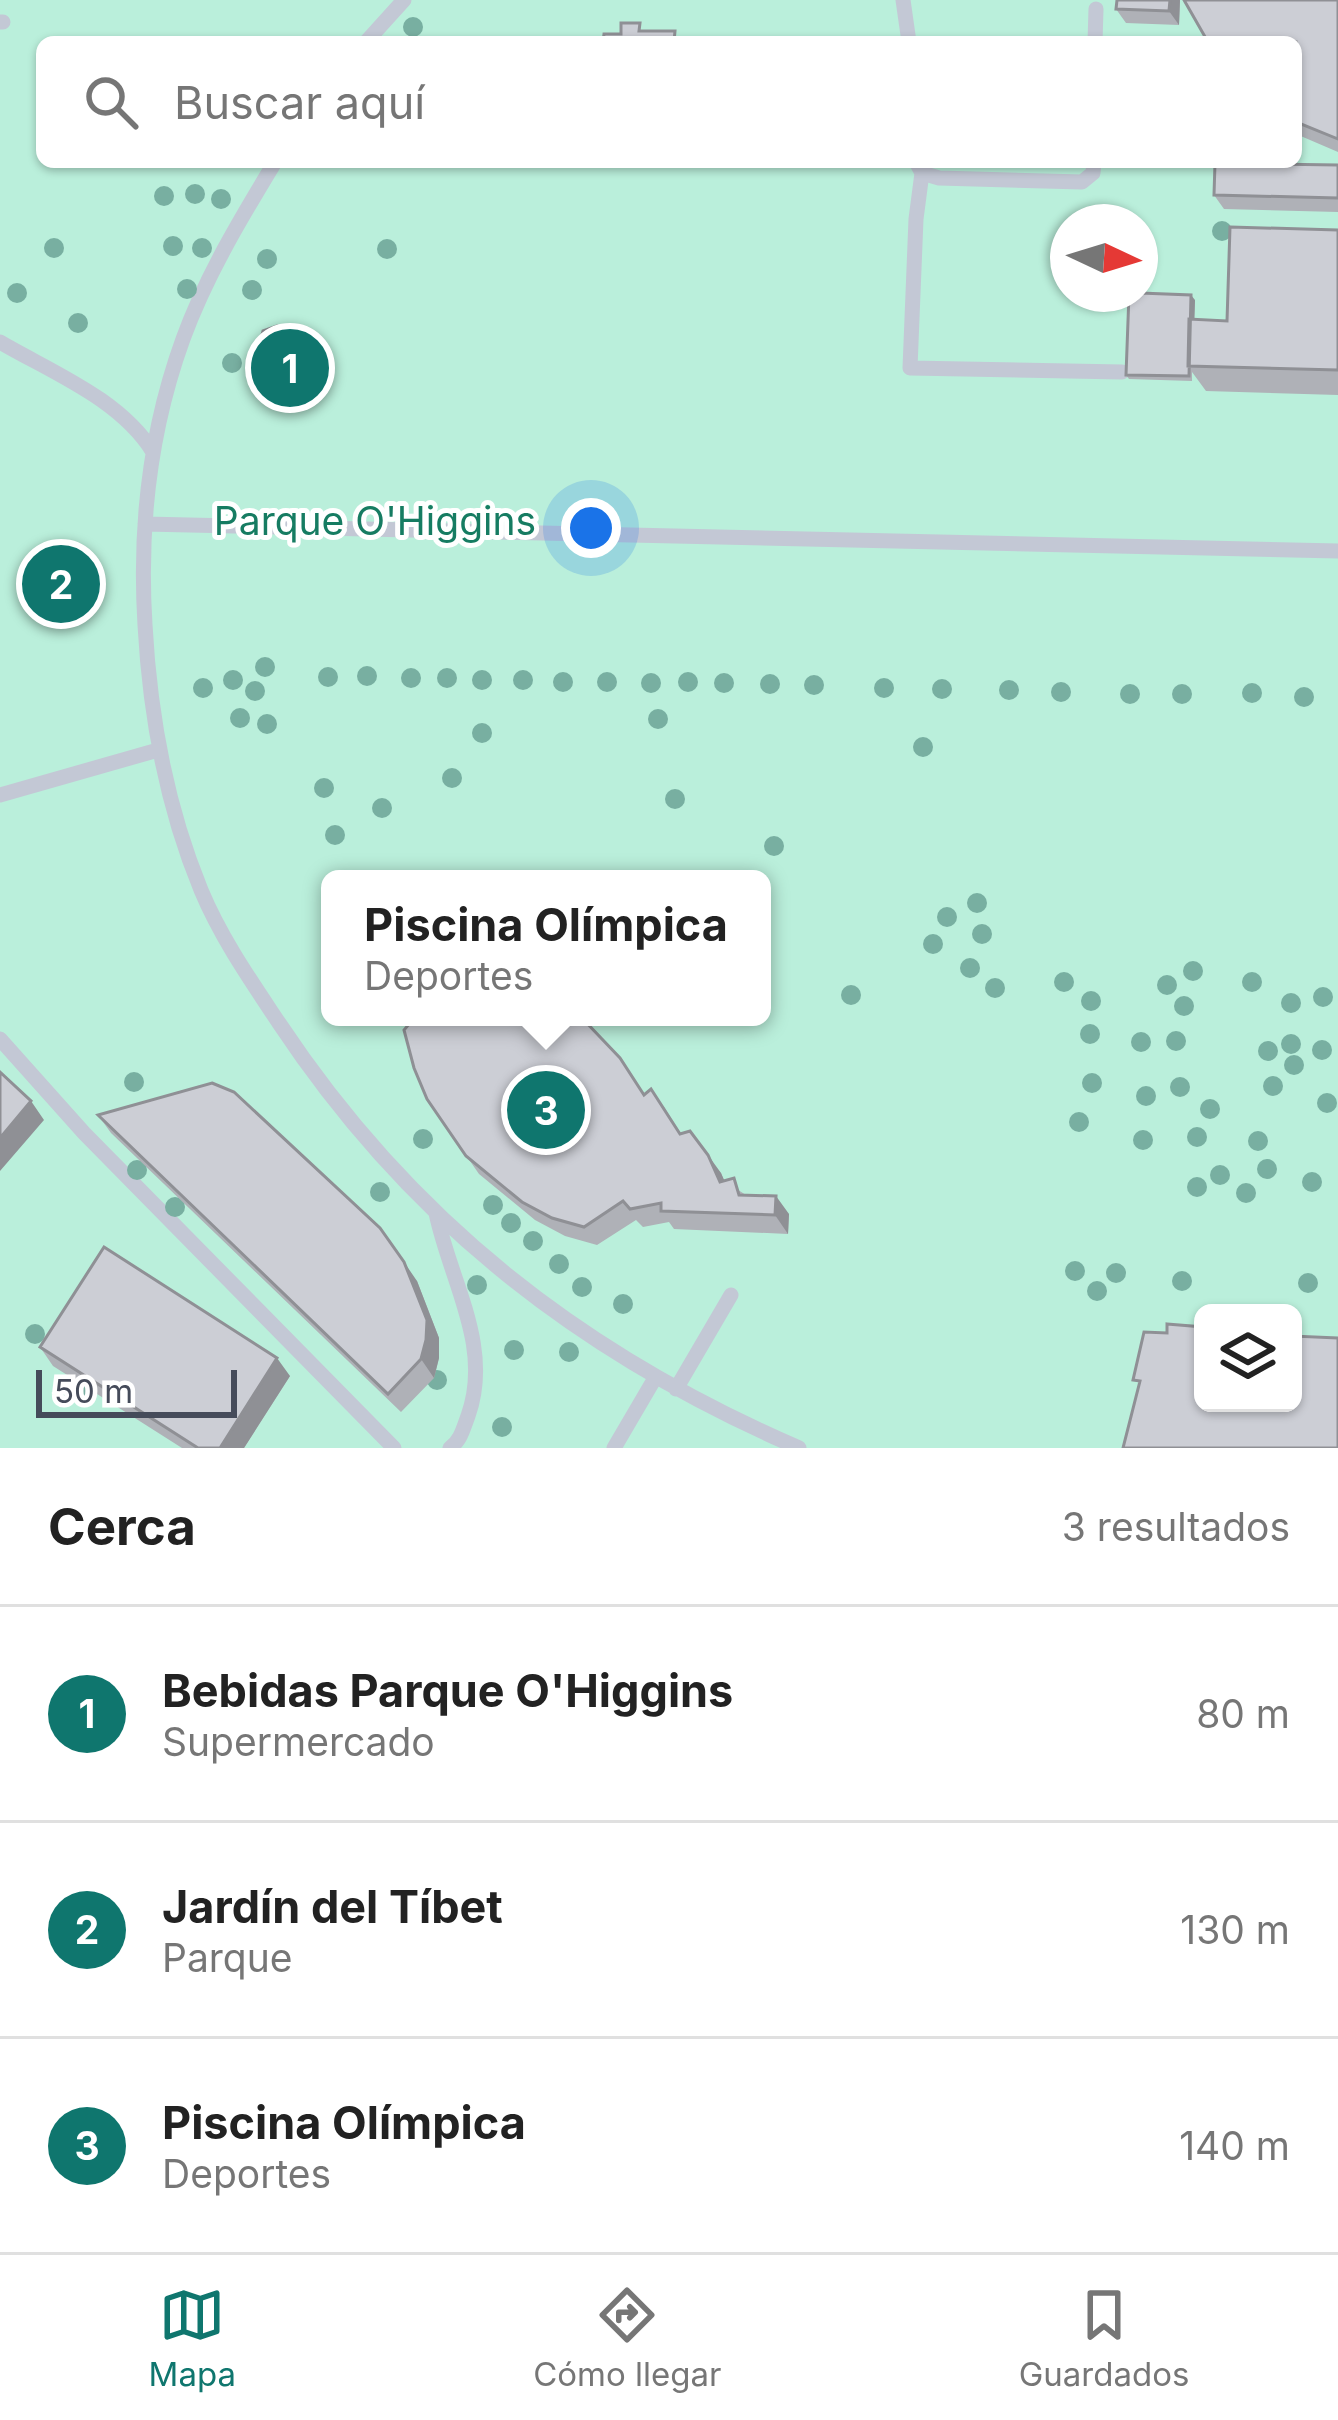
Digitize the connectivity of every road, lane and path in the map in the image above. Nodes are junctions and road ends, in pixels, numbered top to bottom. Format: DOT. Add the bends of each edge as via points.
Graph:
graph roads {
  1 [pos="404,0"];
  2 [pos="903,0"];
  3 [pos="1096,9"];
  4 [pos="371,36"];
  5 [pos="908,36"];
  6 [pos="1095,36"];
  7 [pos="272,168"];
  8 [pos="919,168"];
  9 [pos="921,168"];
  10 [pos="1093,168"];
  11 [pos="0,342"];
  12 [pos="1122,372"];
  13 [pos="153,452"];
  14 [pos="145,524"];
  15 [pos="1338,551"];
  16 [pos="158,750"];
  17 [pos="0,796"];
  18 [pos="0,1039"];
  19 [pos="435,1210"];
  20 [pos="731,1295"];
  21 [pos="656,1378"];
  22 [pos="676,1389"];
  23 [pos="459,1446"];
  24 [pos="394,1448"];
  25 [pos="614,1448"];
  26 [pos="799,1448"];
  1 -- 4 [label="lane"];
  2 -- 5 [label="lane"];
  3 -- 6 [label="lane"];
  7 -- 13 [label="lane" via="183,338"];
  8 -- 12 [label="lane" via="910,368"];
  9 -- 10 [label="lane" via="938,178 1082,182"];
  11 -- 13 [label="lane" via="116,411"];
  13 -- 14 [label="lane"];
  14 -- 15 [label="lane"];
  14 -- 16 [label="lane" via="146,649"];
  16 -- 17 [label="lane"];
  16 -- 19 [label="lane" via="203,895 250,979 355,1125"];
  18 -- 24 [label="lane"];
  19 -- 21 [label="lane" via="551,1311"];
  19 -- 23 [label="lane" via="476,1348 474,1400"];
  20 -- 22 [label="lane"];
  21 -- 22 [label="lane"];
  21 -- 25 [label="lane"];
  22 -- 26 [label="lane"];
}
